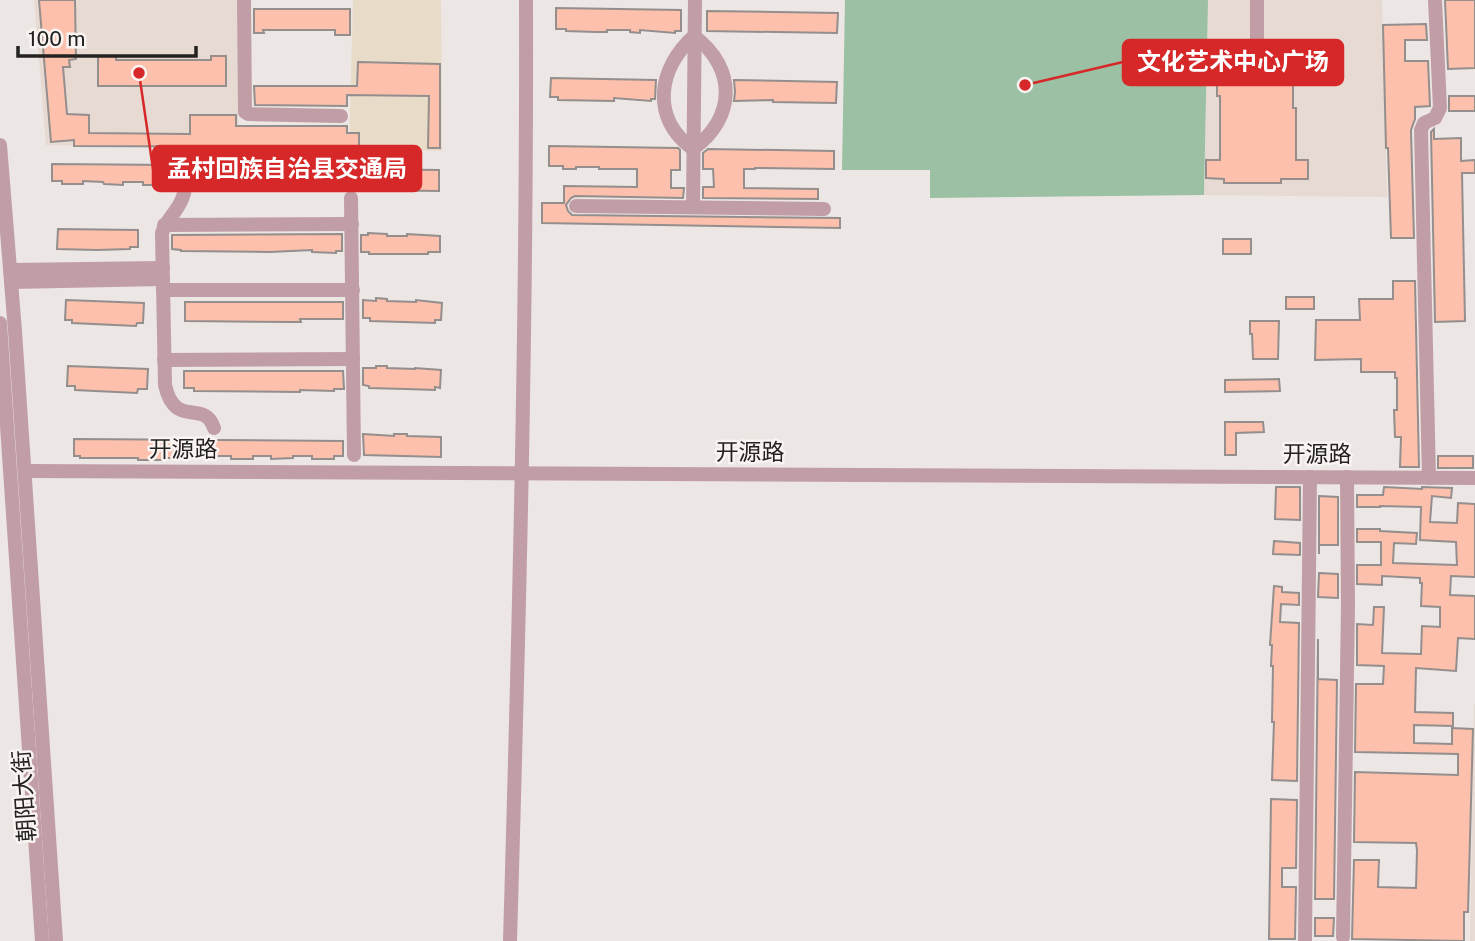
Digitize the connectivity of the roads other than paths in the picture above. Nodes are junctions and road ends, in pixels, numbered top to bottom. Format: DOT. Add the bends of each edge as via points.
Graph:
graph roads {
  1 [pos="244,0"];
  2 [pos="526,0"];
  3 [pos="695,0"];
  4 [pos="1257,0"];
  5 [pos="1435,0"];
  6 [pos="694,36"];
  7 [pos="1257,47"];
  8 [pos="341,116"];
  9 [pos="0,145"];
  10 [pos="693,149"];
  11 [pos="185,166"];
  12 [pos="351,198"];
  13 [pos="576,206"];
  14 [pos="693,207"];
  15 [pos="824,209"];
  16 [pos="352,224"];
  17 [pos="164,225"];
  18 [pos="11,276"];
  19 [pos="163,279"];
  20 [pos="352,290"];
  21 [pos="0,323"];
  22 [pos="353,359"];
  23 [pos="164,360"];
  24 [pos="214,428"];
  25 [pos="355,455"];
  26 [pos="25,471"];
  27 [pos="520,473"];
  28 [pos="1310,477"];
  29 [pos="1347,477"];
  30 [pos="1429,478"];
  31 [pos="1475,478"];
  32 [pos="1343,937"];
  33 [pos="1305,940"];
  34 [pos="41,941"];
  35 [pos="56,941"];
  36 [pos="510,941"];
  1 -- 8 [label="street" via="245,112"];
  2 -- 27 [label="street"];
  3 -- 6 [label="street"];
  4 -- 7 [label="street"];
  5 -- 30 [label="street" via="1440,108 1421,130"];
  6 -- 10 [label="street"];
  6 -- 10 [label="street" via="677,53 664,84 668,117 675,132"];
  6 -- 10 [label="street" via="713,52 726,87 719,123"];
  9 -- 18 [label="street, 朝阳大街"];
  10 -- 14 [label="street"];
  11 -- 17 [label="street" via="184,194"];
  12 -- 16 [label="street"];
  13 -- 14 [label="street"];
  14 -- 15 [label="street"];
  16 -- 17 [label="street"];
  16 -- 20 [label="street"];
  17 -- 19 [label="street"];
  18 -- 19 [label="street"];
  18 -- 26 [label="street, 朝阳大街"];
  19 -- 20 [label="street"];
  19 -- 23 [label="street"];
  20 -- 22 [label="street"];
  21 -- 34 [label="street, 朝阳大街"];
  22 -- 23 [label="street"];
  22 -- 25 [label="street"];
  23 -- 24 [label="street" via="168,399 175,408 206,415"];
  26 -- 27 [label="street, 开源路"];
  26 -- 35 [label="street, 朝阳大街"];
  27 -- 28 [label="street, 开源路"];
  27 -- 36 [label="street"];
  28 -- 29 [label="street, 开源路"];
  28 -- 33 [label="street"];
  29 -- 30 [label="street, 开源路"];
  29 -- 32 [label="street"];
  30 -- 31 [label="street, 开源路"];
}
